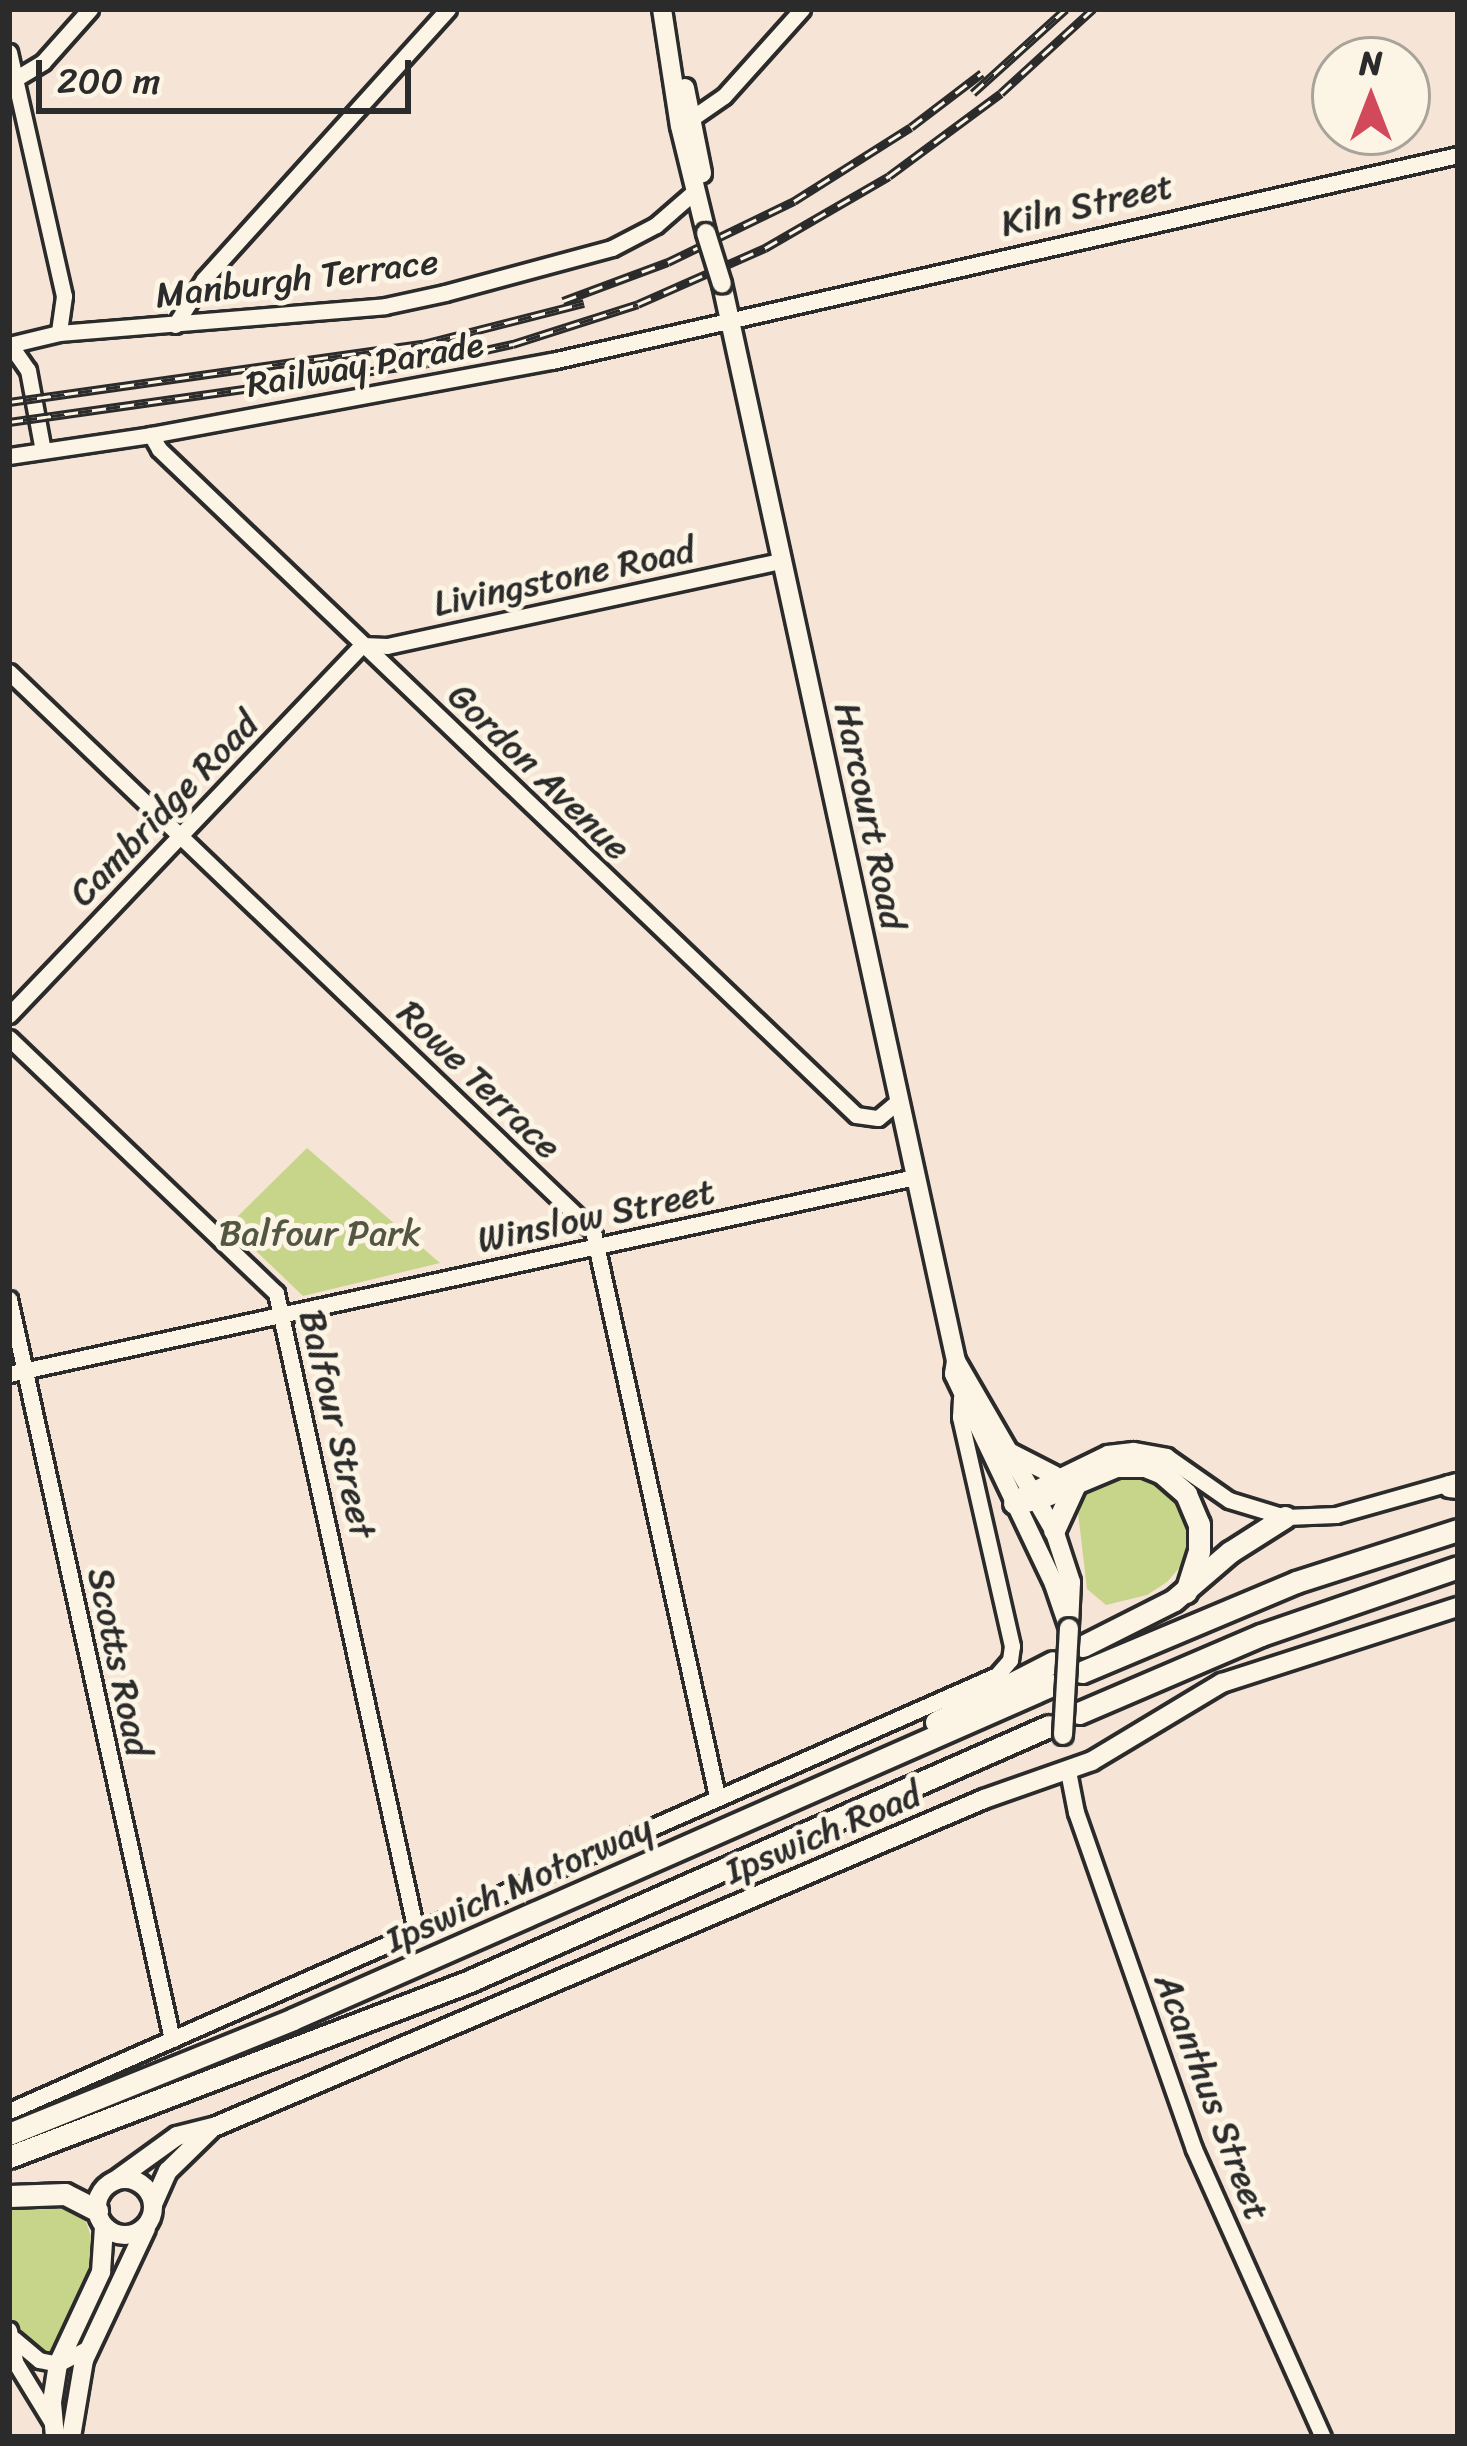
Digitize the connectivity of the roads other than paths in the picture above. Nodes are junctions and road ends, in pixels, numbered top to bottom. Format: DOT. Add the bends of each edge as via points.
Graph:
graph roads {
  1 [pos="90,9"];
  2 [pos="448,9"];
  3 [pos="662,9"];
  4 [pos="802,9"];
  5 [pos="9,52"];
  6 [pos="15,79"];
  7 [pos="686,123"];
  8 [pos="1458,155"];
  9 [pos="694,191"];
  10 [pos="656,225"];
  11 [pos="707,230"];
  12 [pos="729,318"];
  13 [pos="175,325"];
  14 [pos="59,333"];
  15 [pos="10,345"];
  16 [pos="151,436"];
  17 [pos="43,451"];
  18 [pos="9,456"];
  19 [pos="779,561"];
  20 [pos="362,645"];
  21 [pos="9,672"];
  22 [pos="179,836"];
  23 [pos="9,1015"];
  24 [pos="9,1038"];
  25 [pos="897,1102"];
  26 [pos="915,1178"];
  27 [pos="596,1247"];
  28 [pos="9,1299"];
  29 [pos="283,1316"];
  30 [pos="956,1361"];
  31 [pos="17,1372"];
  32 [pos="962,1397"];
  33 [pos="1009,1452"];
  34 [pos="1065,1478"];
  35 [pos="1455,1484"];
  36 [pos="1027,1496"];
  37 [pos="1285,1517"];
  38 [pos="1054,1529"];
  39 [pos="1458,1530"];
  40 [pos="1458,1567"];
  41 [pos="1186,1592"];
  42 [pos="1458,1607"];
  43 [pos="1076,1637"];
  44 [pos="1010,1660"];
  45 [pos="1082,1672"];
  46 [pos="1052,1674"];
  47 [pos="1079,1713"];
  48 [pos="1056,1731"];
  49 [pos="1067,1771"];
  50 [pos="717,1796"];
  51 [pos="416,1930"];
  52 [pos="172,2039"];
  53 [pos="9,2111"];
  54 [pos="214,2127"];
  55 [pos="9,2134"];
  56 [pos="9,2157"];
  57 [pos="116,2180"];
  58 [pos="9,2196"];
  59 [pos="154,2202"];
  60 [pos="100,2219"];
  61 [pos="146,2228"];
  62 [pos="10,2332"];
  63 [pos="88,2348"];
  64 [pos="58,2364"];
  65 [pos="54,2430"];
  66 [pos="70,2437"];
  67 [pos="1323,2437"];
  1 -- 6 [label="street" via="44,62"];
  2 -- 13 [label="street" via="204,279"];
  3 -- 7 [label="main road"];
  4 -- 7 [label="street" via="724,97"];
  5 -- 6 [label="street"];
  6 -- 14 [label="street" via="64,296"];
  7 -- 9 [label="main road"];
  7 -- 11 [label="main road"];
  8 -- 12 [label="street, Kiln Street"];
  9 -- 10 [label="street, Manburgh Terrace"];
  9 -- 11 [label="main road"];
  10 -- 11 [label="street, Manburgh Terrace" via="688,218"];
  10 -- 13 [label="street, Manburgh Terrace" via="584,258 386,306"];
  11 -- 12 [label="main road, Harcourt Road, bridge"];
  12 -- 16 [label="street, Railway Parade" via="551,361"];
  12 -- 19 [label="main road, Harcourt Road"];
  13 -- 14 [label="street, Manburgh Terrace"];
  14 -- 15 [label="street, Manburgh Terrace"];
  15 -- 17 [label="street" via="28,370"];
  16 -- 17 [label="street, Railway Parade"];
  16 -- 20 [label="street, Gordon Avenue"];
  17 -- 18 [label="street, Railway Parade"];
  19 -- 20 [label="street, Livingstone Road"];
  19 -- 25 [label="main road, Harcourt Road"];
  20 -- 22 [label="street, Cambridge Road"];
  20 -- 25 [label="street, Gordon Avenue" via="856,1115 878,1118"];
  21 -- 22 [label="street, Rowe Terrace"];
  22 -- 23 [label="street, Cambridge Road"];
  22 -- 27 [label="street, Rowe Terrace" via="593,1231"];
  24 -- 29 [label="street, Balfour Street" via="276,1293"];
  25 -- 26 [label="main road, Harcourt Road"];
  26 -- 27 [label="street, Winslow Street"];
  26 -- 30 [label="main road, Harcourt Road"];
  27 -- 29 [label="street, Winslow Street"];
  27 -- 50 [label="street, Rowe Terrace"];
  28 -- 31 [label="street, Scotts Road"];
  29 -- 31 [label="street, Winslow Street"];
  29 -- 51 [label="street, Balfour Street"];
  30 -- 32 [label="main road, Harcourt Road"];
  30 -- 33 [label="main road, Harcourt Road"];
  31 -- 52 [label="street, Scotts Road"];
  32 -- 36 [label="main road, Harcourt Road"];
  32 -- 44 [label="street, Harcourt Road"];
  33 -- 34 [label="main road"];
  33 -- 36 [label="main road, Harcourt Road"];
  34 -- 36 [label="highway"];
  34 -- 37 [label="street" via="1118,1451 1158,1453 1228,1500"];
  34 -- 38 [label="highway"];
  34 -- 41 [label="highway" via="1129,1464 1175,1481 1194,1509 1201,1540"];
  35 -- 37 [label="street" via="1336,1515"];
  36 -- 38 [label="main road, Harcourt Road"];
  36 -- 43 [label="main road, Harcourt Road"];
  37 -- 41 [label="highway"];
  38 -- 43 [label="main road, Harcourt Road" via="1071,1582"];
  39 -- 45 [label="highway" via="1296,1582"];
  40 -- 47 [label="highway" via="1261,1635"];
  41 -- 43 [label="highway"];
  42 -- 49 [label="main road, Ipswich Road" via="1222,1683"];
  43 -- 48 [label="main road, Harcourt Road, bridge"];
  44 -- 50 [label="street, Ipswich Road" via="982,1683"];
  46 -- 55 [label="highway, Ipswich Motorway" via="922,1729 910,1748 314,2011"];
  48 -- 49 [label="main road, Harcourt Road"];
  48 -- 56 [label="highway, Ipswich Motorway" via="472,1980"];
  49 -- 54 [label="main road, Ipswich Road"];
  49 -- 67 [label="street, Acanthus Street" via="1194,2150"];
  50 -- 51 [label="street, Ipswich Road"];
  51 -- 52 [label="street, Ipswich Road"];
  52 -- 53 [label="street, Ipswich Road"];
  54 -- 57 [label="main road, Ipswich Road" via="177,2136"];
  54 -- 59 [label="main road, Ipswich Road" via="168,2171"];
  57 -- 59 [label="main road" via="136,2181"];
  57 -- 60 [label="main road" via="101,2192"];
  58 -- 60 [label="highway" via="65,2194"];
  59 -- 61 [label="main road"];
  60 -- 61 [label="main road" via="120,2236"];
  60 -- 64 [label="main road" via="101,2272"];
  61 -- 63 [label="main road"];
  62 -- 64 [label="street" via="39,2360"];
  62 -- 65 [label="street" via="15,2362"];
  63 -- 64 [label="street"];
  63 -- 66 [label="main road"];
  64 -- 65 [label="main road"];
}
